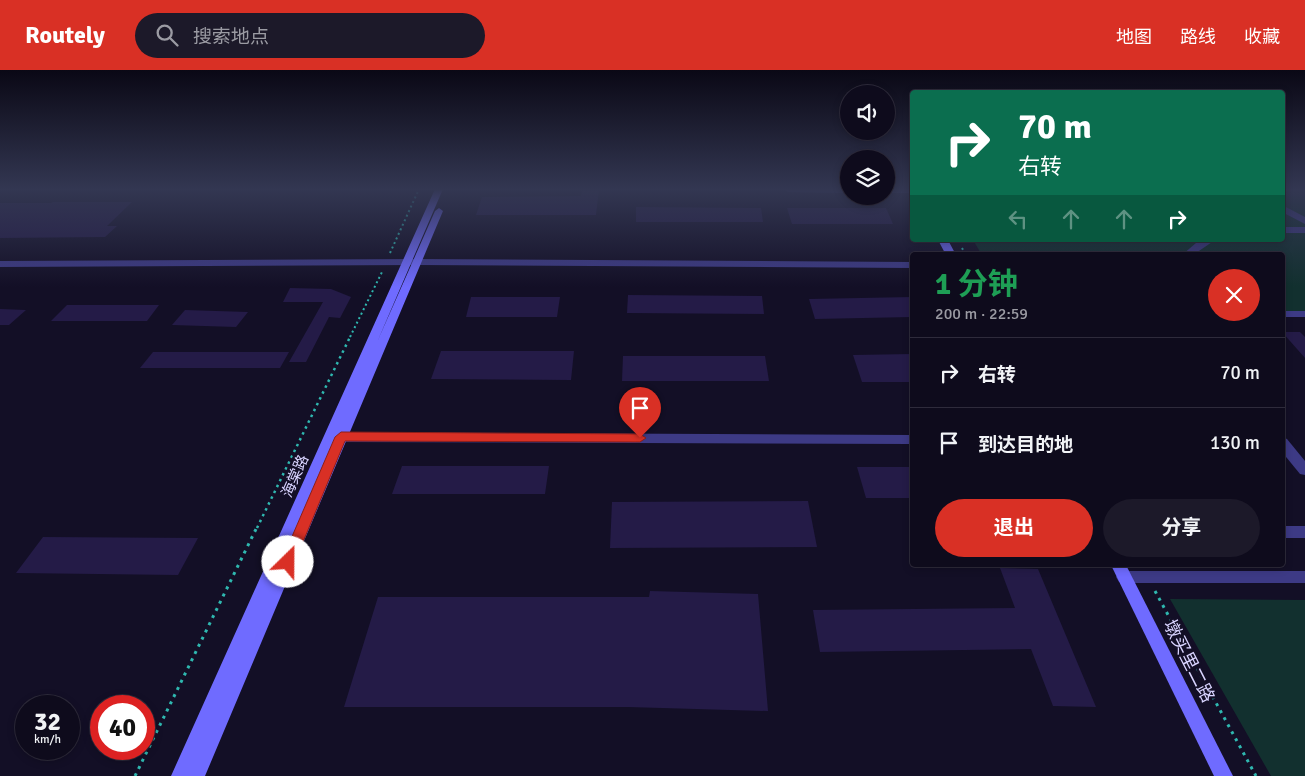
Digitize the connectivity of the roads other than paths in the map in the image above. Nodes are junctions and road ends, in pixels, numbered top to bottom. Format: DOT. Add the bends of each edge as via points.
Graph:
graph roads {
  1 [pos="427,222"];
  2 [pos="432,222"];
  3 [pos="1285,230"];
  4 [pos="1305,230"];
  5 [pos="1206,242"];
  6 [pos="1191,252"];
  7 [pos="412,262"];
  8 [pos="0,264"];
  9 [pos="910,265"];
  10 [pos="1285,314"];
  11 [pos="1305,314"];
  12 [pos="336,437"];
  13 [pos="910,440"];
  14 [pos="1285,446"];
  15 [pos="1305,470"];
  16 [pos="1285,532"];
  17 [pos="1305,532"];
  18 [pos="1121,571"];
  19 [pos="1305,577"];
  20 [pos="180,776"];
  21 [pos="196,776"];
  22 [pos="1224,776"];
  1 -- 7 [label="street, 海棠路"];
  2 -- 7 [label="street, 海棠路"];
  3 -- 4 [label="street"];
  5 -- 6 [label="street"];
  7 -- 8 [label="street"];
  7 -- 9 [label="street"];
  7 -- 12 [label="street, 海棠路"];
  10 -- 11 [label="street"];
  12 -- 13 [label="street"];
  12 -- 20 [label="street, 海棠路"];
  12 -- 21 [label="street, 海棠路"];
  14 -- 15 [label="street"];
  16 -- 17 [label="street"];
  18 -- 19 [label="street" via="1148,577"];
  18 -- 22 [label="street, 墩买里二路"];
}
